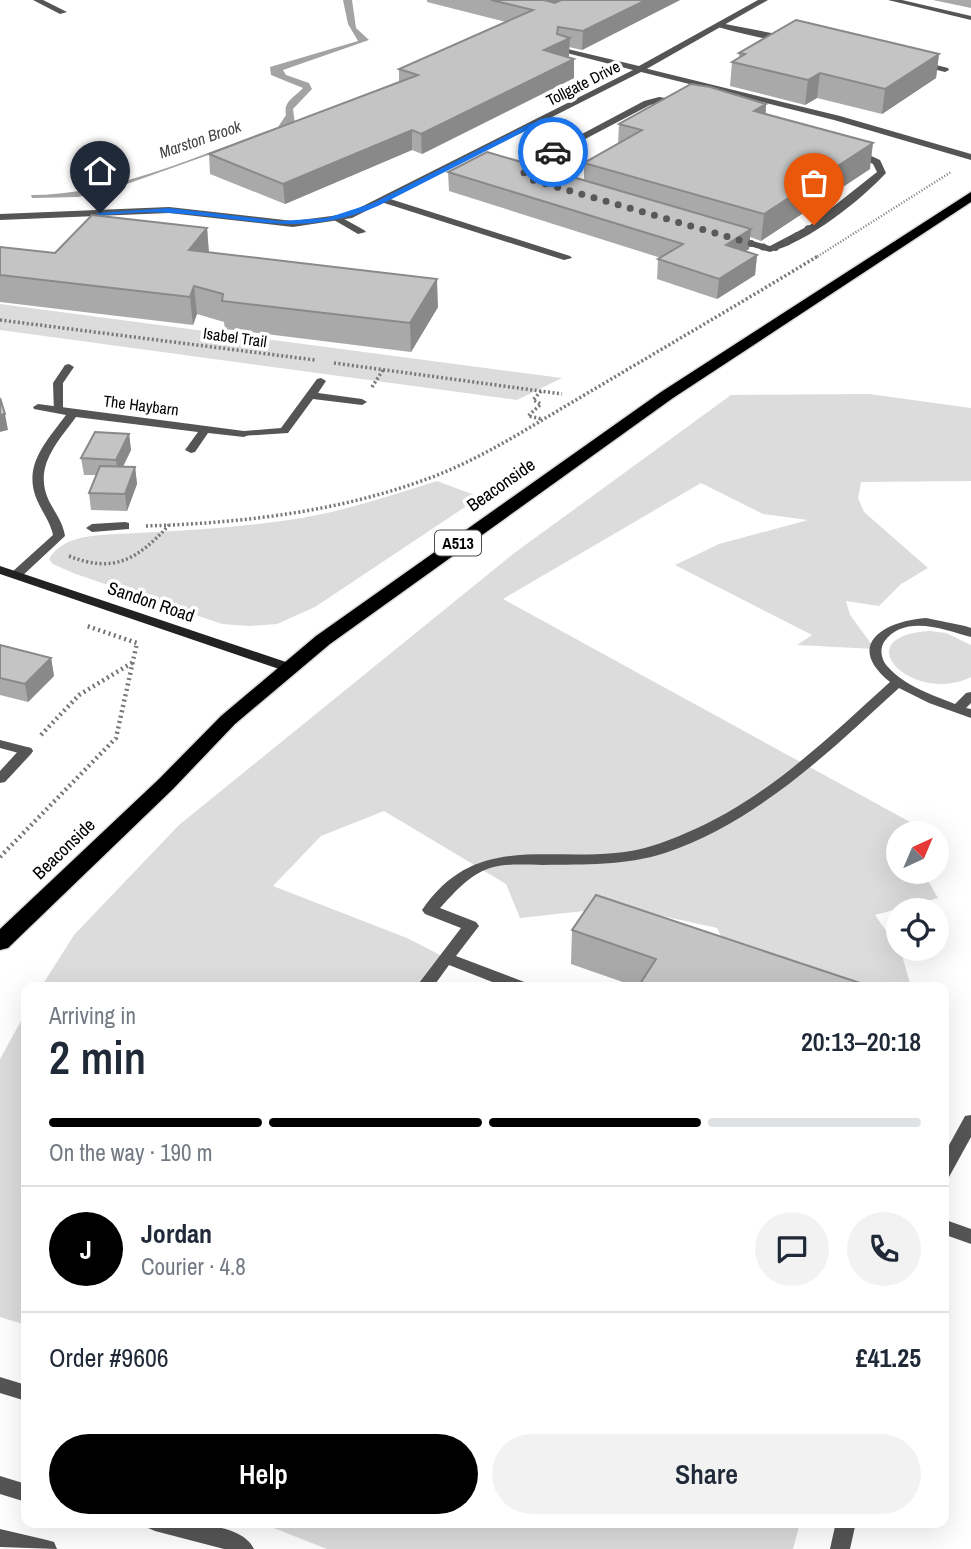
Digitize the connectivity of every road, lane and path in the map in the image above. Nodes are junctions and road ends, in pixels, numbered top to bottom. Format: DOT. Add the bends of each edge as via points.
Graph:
graph roads {
  1 [pos="37,0"];
  2 [pos="764,0"];
  3 [pos="892,0"];
  4 [pos="63,12"];
  5 [pos="971,18"];
  6 [pos="720,25"];
  7 [pos="797,36"];
  8 [pos="562,49"];
  9 [pos="906,60"];
  10 [pos="640,69"];
  11 [pos="945,70"];
  12 [pos="534,124"];
  13 [pos="579,137"];
  14 [pos="971,157"];
  15 [pos="959,166"];
  16 [pos="971,195"];
  17 [pos="384,200"];
  18 [pos="0,217"];
  19 [pos="337,218"];
  20 [pos="361,232"];
  21 [pos="567,258"];
  22 [pos="0,320"];
  23 [pos="317,360"];
  24 [pos="330,362"];
  25 [pos="69,367"];
  26 [pos="321,381"];
  27 [pos="542,390"];
  28 [pos="562,394"];
  29 [pos="310,395"];
  30 [pos="362,402"];
  31 [pos="38,407"];
  32 [pos="58,410"];
  33 [pos="73,413"];
  34 [pos="542,419"];
  35 [pos="205,429"];
  36 [pos="191,450"];
  37 [pos="169,525"];
  38 [pos="125,526"];
  39 [pos="92,528"];
  40 [pos="50,546"];
  41 [pos="0,570"];
  42 [pos="16,575"];
  43 [pos="75,622"];
  44 [pos="971,633"];
  45 [pos="135,662"];
  46 [pos="290,668"];
  47 [pos="898,682"];
  48 [pos="971,696"];
  49 [pos="957,709"];
  50 [pos="971,714"];
  51 [pos="0,744"];
  52 [pos="26,751"];
  53 [pos="0,779"];
  54 [pos="0,857"];
  55 [pos="0,942"];
  56 [pos="446,958"];
  57 [pos="428,982"];
  58 [pos="508,982"];
  59 [pos="971,1121"];
  60 [pos="949,1161"];
  61 [pos="949,1228"];
  62 [pos="971,1237"];
  63 [pos="0,1385"];
  64 [pos="21,1391"];
  65 [pos="0,1485"];
  66 [pos="21,1491"];
  67 [pos="178,1528"];
  68 [pos="845,1528"];
  69 [pos="0,1538"];
  70 [pos="47,1549"];
  71 [pos="244,1549"];
  72 [pos="840,1549"];
  1 -- 4 [label="street"];
  2 -- 6 [label="street, Tollgate Drive"];
  3 -- 5 [label="street"];
  6 -- 7 [label="street" via="772,37"];
  6 -- 10 [label="street, Tollgate Drive"];
  8 -- 10 [label="street"];
  9 -- 11 [label="street"];
  10 -- 12 [label="street, Tollgate Drive"];
  10 -- 14 [label="street"];
  12 -- 13 [label="street"];
  12 -- 17 [label="street, Tollgate Drive"];
  13 -- 13 [label="street" via="646,103 685,102 855,152 877,162 882,173 814,225 770,249 524,174 524,168"];
  15 -- 34 [label="path" via="709,324"];
  16 -- 46 [label="highway, Beaconside / A513" via="629,422 373,603"];
  17 -- 19 [label="street, Tollgate Drive"];
  17 -- 21 [label="street"];
  18 -- 19 [label="street, Tollgate Drive" via="169,210 280,223"];
  19 -- 20 [label="street"];
  22 -- 23 [label="path, Isabel Trail"];
  24 -- 27 [label="path"];
  25 -- 32 [label="street" via="58,383"];
  26 -- 29 [label="street, The Haybarn"];
  27 -- 28 [label="path"];
  27 -- 34 [label="path" via="533,400 541,404 528,416"];
  29 -- 30 [label="street"];
  29 -- 35 [label="street, The Haybarn" via="284,431 244,434"];
  31 -- 32 [label="street, The Haybarn"];
  32 -- 33 [label="street, The Haybarn"];
  33 -- 35 [label="street, The Haybarn"];
  33 -- 40 [label="street" via="46,448 35,474 41,498 59,527 59,536"];
  34 -- 37 [label="path" via="429,479 361,500 221,523"];
  35 -- 36 [label="street"];
  37 -- 38 [label="path"];
  37 -- 40 [label="path" via="151,546 103,566 92,566"];
  38 -- 39 [label="street"];
  40 -- 42 [label="street"];
  41 -- 42 [label="main road, Sandon Road"];
  42 -- 46 [label="main road, Sandon Road"];
  43 -- 45 [label="path" via="137,643"];
  44 -- 47 [label="street" via="924,622 890,630 874,649 878,662"];
  45 -- 52 [label="path" via="79,695"];
  45 -- 54 [label="path" via="116,737"];
  46 -- 55 [label="highway, Beaconside / A513" via="228,720"];
  47 -- 49 [label="street"];
  47 -- 56 [label="street" via="775,786 727,820 691,838 657,851 612,858 505,860 480,866 460,878 430,910 471,926"];
  48 -- 49 [label="street"];
  49 -- 50 [label="street"];
  51 -- 52 [label="street"];
  52 -- 53 [label="street"];
  56 -- 57 [label="street"];
  56 -- 58 [label="street"];
  59 -- 60 [label="street"];
  61 -- 62 [label="street"];
  63 -- 64 [label="street"];
  65 -- 66 [label="street"];
  67 -- 71 [label="street"];
  68 -- 72 [label="street"];
  69 -- 70 [label="street"];
}
